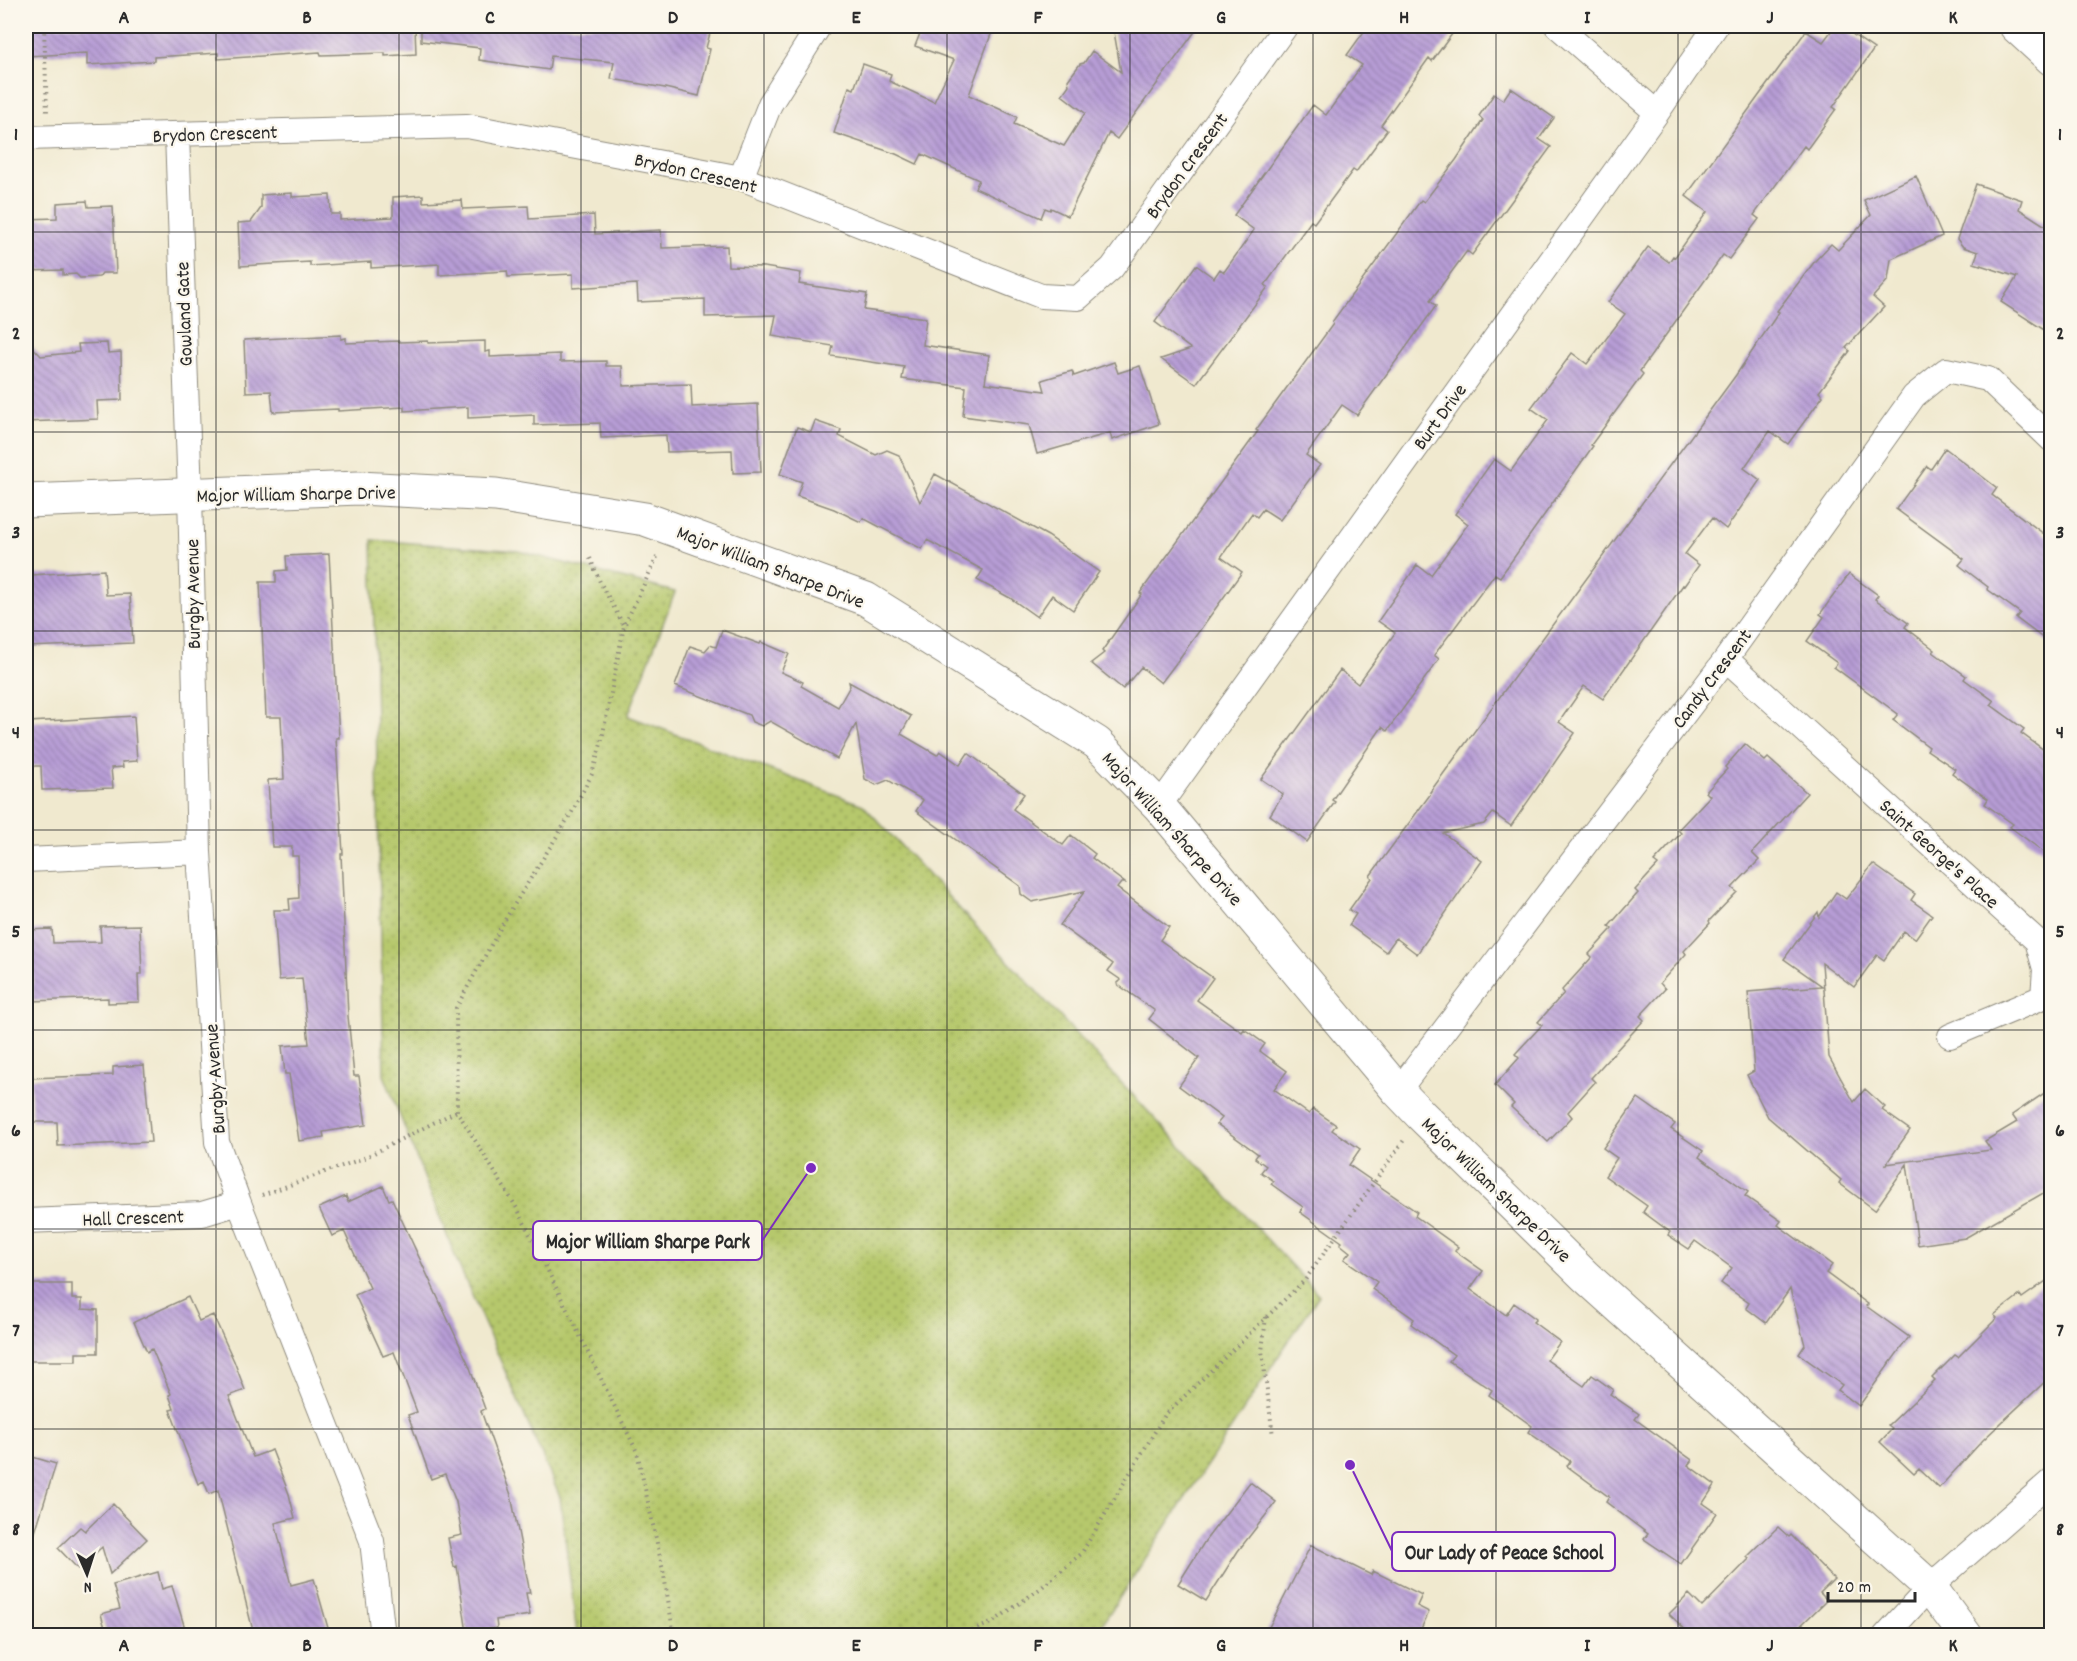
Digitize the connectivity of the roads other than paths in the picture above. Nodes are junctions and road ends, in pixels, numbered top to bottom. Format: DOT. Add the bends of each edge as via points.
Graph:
graph roads {
  1 [pos="819,26"];
  2 [pos="1287,26"];
  3 [pos="1557,26"];
  4 [pos="1716,26"];
  5 [pos="2016,26"];
  6 [pos="2052,59"];
  7 [pos="1657,113"];
  8 [pos="177,134"];
  9 [pos="37,138"];
  10 [pos="741,178"];
  11 [pos="2052,440"];
  12 [pos="190,494"];
  13 [pos="26,501"];
  14 [pos="1726,659"];
  15 [pos="1159,806"];
  16 [pos="199,852"];
  17 [pos="26,861"];
  18 [pos="1950,1036"];
  19 [pos="1398,1091"];
  20 [pos="239,1203"];
  21 [pos="26,1221"];
  22 [pos="2052,1480"];
  23 [pos="1930,1587"];
  24 [pos="383,1635"];
  25 [pos="1886,1635"];
  26 [pos="1966,1635"];
  1 -- 10 [label="street" via="770,104"];
  2 -- 10 [label="street, Brydon Crescent" via="1112,268 1078,298 1041,296"];
  3 -- 7 [label="street"];
  4 -- 7 [label="street, Burt Drive"];
  5 -- 6 [label="street"];
  7 -- 15 [label="street, Burt Drive"];
  8 -- 9 [label="street, Brydon Crescent"];
  8 -- 10 [label="street, Brydon Crescent" via="467,126"];
  8 -- 12 [label="street, Gowland Gate"];
  11 -- 14 [label="street, Candy Crescent" via="1988,379 1946,370 1914,396"];
  12 -- 13 [label="street, Major William Sharpe Drive"];
  12 -- 15 [label="street, Major William Sharpe Drive" via="359,488 496,495 645,519 866,599 1097,743"];
  12 -- 16 [label="street, Burgby Avenue"];
  14 -- 18 [label="street, Saint George's Place" via="2037,941 2045,969 2043,997"];
  14 -- 19 [label="street, Candy Crescent"];
  15 -- 19 [label="street, Major William Sharpe Drive"];
  16 -- 17 [label="street"];
  16 -- 20 [label="street, Burgby Avenue" via="217,1142"];
  19 -- 23 [label="street, Major William Sharpe Drive" via="1585,1276"];
  20 -- 21 [label="street, Hall Crescent" via="202,1214"];
  20 -- 24 [label="street, Burgby Avenue" via="372,1541"];
  22 -- 23 [label="street"];
  23 -- 25 [label="street"];
  23 -- 26 [label="street, Major William Sharpe Drive"];
}
